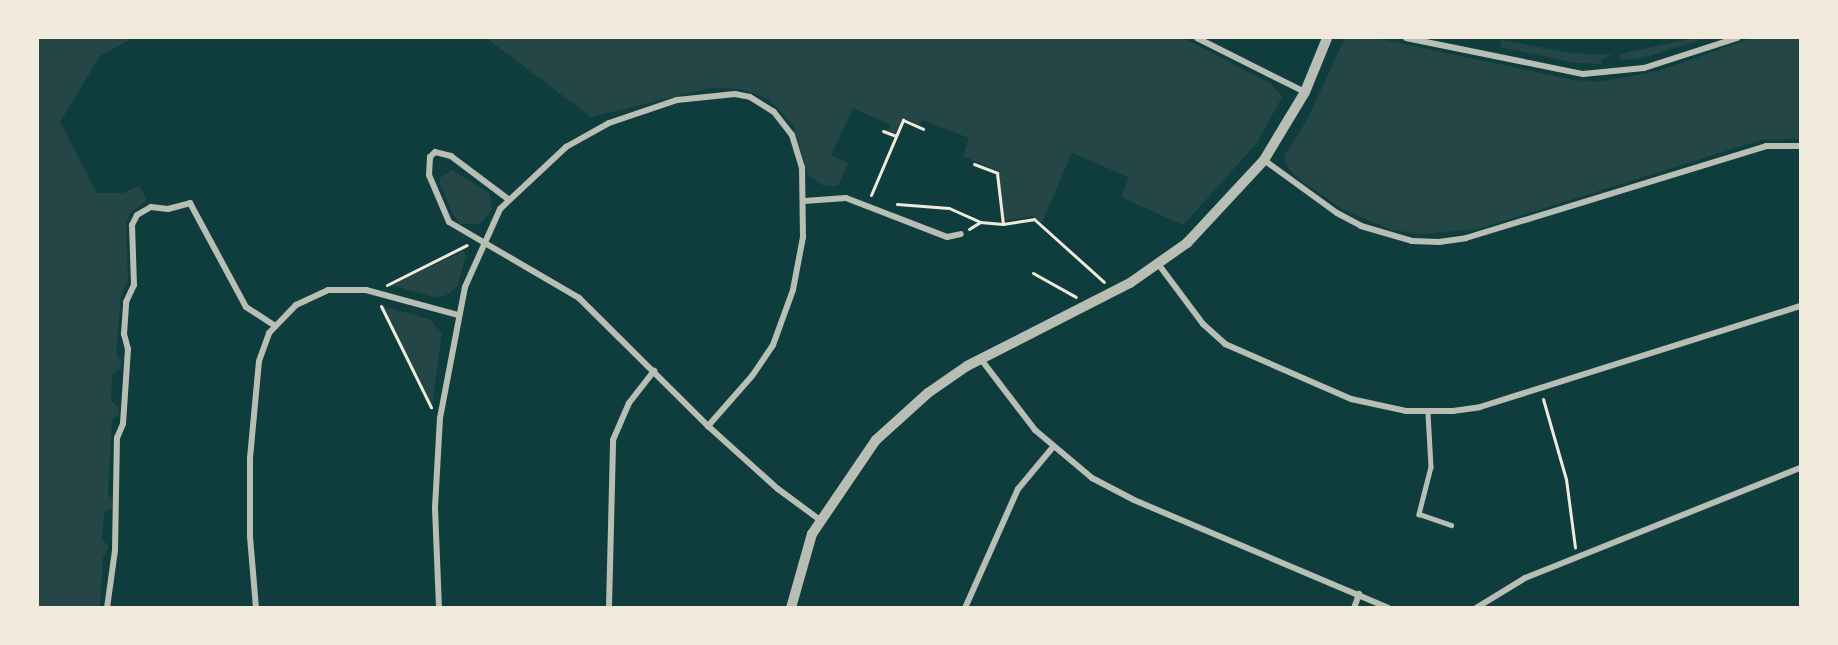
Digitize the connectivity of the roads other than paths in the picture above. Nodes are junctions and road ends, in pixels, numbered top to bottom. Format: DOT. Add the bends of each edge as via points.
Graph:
graph roads {
  1 [pos="1197,38"];
  2 [pos="1328,38"];
  3 [pos="1406,38"];
  4 [pos="1737,38"];
  5 [pos="1305,92"];
  6 [pos="1800,146"];
  7 [pos="1264,160"];
  8 [pos="508,199"];
  9 [pos="804,201"];
  10 [pos="961,234"];
  11 [pos="483,242"];
  12 [pos="1159,265"];
  13 [pos="1800,306"];
  14 [pos="458,315"];
  15 [pos="275,326"];
  16 [pos="979,358"];
  17 [pos="654,371"];
  18 [pos="1428,412"];
  19 [pos="708,426"];
  20 [pos="1053,447"];
  21 [pos="1800,468"];
  22 [pos="820,520"];
  23 [pos="1451,525"];
  24 [pos="1359,594"];
  25 [pos="107,608"];
  26 [pos="256,608"];
  27 [pos="439,608"];
  28 [pos="609,608"];
  29 [pos="791,608"];
  30 [pos="964,608"];
  31 [pos="1354,608"];
  32 [pos="1388,608"];
  33 [pos="1476,608"];
  1 -- 5 [label="street"];
  2 -- 5 [label="street"];
  3 -- 4 [label="street" via="1583,74 1644,68"];
  5 -- 7 [label="street"];
  6 -- 7 [label="street" via="1766,146 1466,238 1439,242 1412,241 1361,226"];
  7 -- 12 [label="street" via="1200,231"];
  8 -- 9 [label="street" via="566,147 609,123 677,99 718,93 750,97 785,124 800,159"];
  8 -- 11 [label="street"];
  8 -- 11 [label="street" via="451,156 435,152 429,157 429,175 449,222"];
  9 -- 10 [label="street" via="846,198 947,237"];
  9 -- 19 [label="street" via="798,272 781,326 752,376"];
  11 -- 14 [label="street"];
  11 -- 17 [label="street" via="579,298"];
  12 -- 16 [label="street"];
  12 -- 18 [label="street" via="1203,324 1244,355 1381,408"];
  13 -- 18 [label="street" via="1480,406"];
  14 -- 15 [label="street" via="366,290 348,289 312,296 296,305"];
  14 -- 27 [label="street" via="436,466"];
  15 -- 25 [label="street" via="246,307 190,202 168,209 151,207 137,215 132,225 134,285 126,302 124,334 128,349 123,424 117,438 116,550"];
  15 -- 26 [label="street" via="259,361 253,418 250,536"];
  16 -- 20 [label="street" via="1020,413"];
  16 -- 22 [label="street" via="928,393 876,440"];
  17 -- 19 [label="street"];
  17 -- 28 [label="street" via="629,403 613,440"];
  18 -- 23 [label="lane" via="1431,467 1419,514"];
  19 -- 22 [label="street" via="778,489"];
  20 -- 24 [label="street" via="1092,478 1134,500"];
  20 -- 30 [label="street" via="1018,489"];
  21 -- 33 [label="street" via="1576,556 1509,585"];
  22 -- 29 [label="street" via="806,549"];
  24 -- 31 [label="street"];
  24 -- 32 [label="street"];
}
